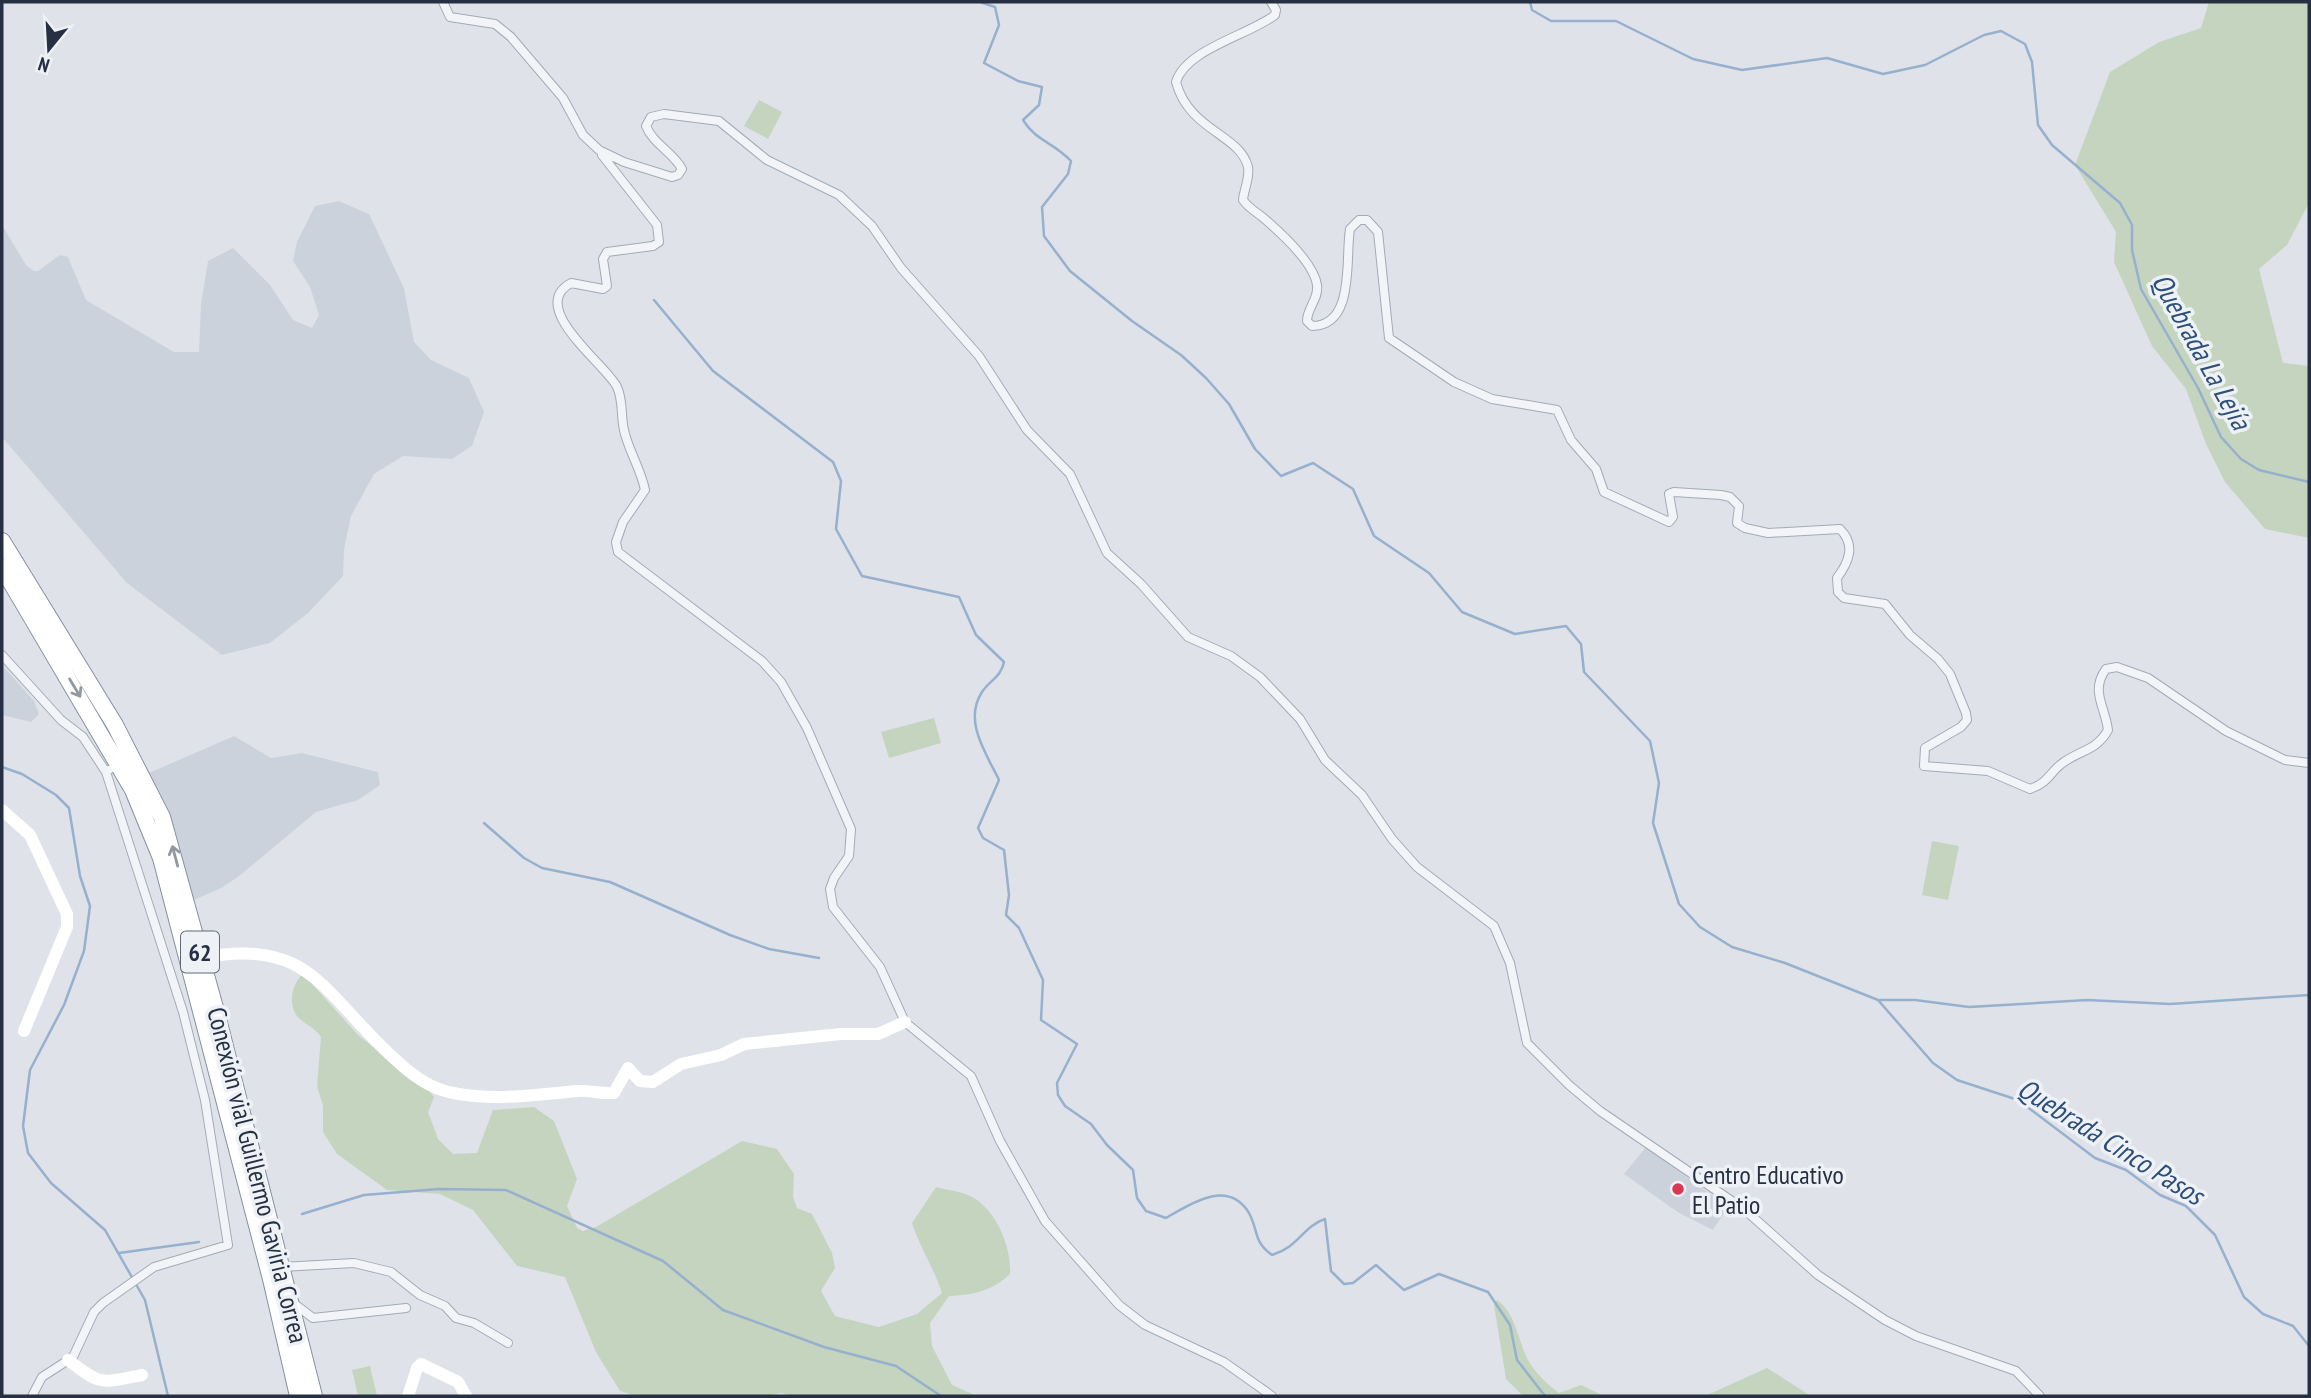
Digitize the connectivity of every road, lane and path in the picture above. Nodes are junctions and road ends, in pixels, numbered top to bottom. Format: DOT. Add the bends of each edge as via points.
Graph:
graph roads {
  1 [pos="443,2"];
  2 [pos="1271,2"];
  3 [pos="598,150"];
  4 [pos="2,541"];
  5 [pos="2,567"];
  6 [pos="2,655"];
  7 [pos="2309,763"];
  8 [pos="112,767"];
  9 [pos="2,810"];
  10 [pos="201,958"];
  11 [pos="905,1023"];
  12 [pos="24,1031"];
  13 [pos="281,1267"];
  14 [pos="289,1300"];
  15 [pos="406,1308"];
  16 [pos="313,1318"];
  17 [pos="299,1336"];
  18 [pos="508,1343"];
  19 [pos="68,1360"];
  20 [pos="142,1375"];
  21 [pos="32,1396"];
  22 [pos="298,1396"];
  23 [pos="314,1396"];
  24 [pos="408,1396"];
  25 [pos="466,1396"];
  26 [pos="1272,1396"];
  27 [pos="2039,1396"];
  1 -- 3 [label="street" via="450,17 495,24 511,37 563,97 583,135"];
  2 -- 7 [label="street" via="1275,15 1185,65 1176,82 1194,118 1226,139 1244,159 1248,169 1243,200 1247,206 1267,220 1315,278 1317,295 1307,314 1312,326 1324,323 1338,310 1348,283 1350,229 1359,220 1367,220 1378,233 1389,338 1454,382 1492,400 1557,410 1571,440 1597,469 1604,492 1646,509 1662,521 1670,522 1673,517 1668,498 1674,492 1730,497 1739,506 1738,523 1769,533 1840,529 1845,534 1849,562 1836,578 1838,592 1844,598 1885,604 1950,674 1966,713 1961,727 1925,748 1924,766 1988,771 2031,789 2045,784 2065,761 2094,748 2108,730 2097,696 2098,680 2106,669 2117,667 2148,678 2226,732 2284,760"];
  3 -- 11 [label="street" via="657,225 660,236 653,246 607,253 603,259 607,286 571,283 559,302 572,334 619,389 625,434 643,480 645,490 619,532 618,552 762,661 781,682 807,728 851,829 849,856 830,889 833,907 880,967"];
  3 -- 27 [label="street" via="671,177 682,169 676,157 649,134 646,126 651,117 664,114 719,121 767,160 839,195 853,207 904,272 966,339 1027,430 1066,468 1107,553 1142,584 1178,629 1231,656 1287,703 1325,760 1362,795 1417,867 1494,926 1510,963 1524,1031 1534,1052 1600,1111 1745,1210 1818,1275 1853,1299 1916,1336 2016,1371"];
  10 -- 4 [label="highway, Conexión vial Guillermo Gaviria Correa / 62, one-way" via="171,842 153,794"];
  5 -- 8 [label="highway, Conexión vial Guillermo Gaviria Correa / 62, one-way"];
  6 -- 8 [label="street"];
  8 -- 19 [label="street" via="205,1100 228,1240 226,1248 154,1267 103,1303"];
  8 -- 22 [label="highway, Conexión vial Guillermo Gaviria Correa / 62" via="149,825 173,897"];
  9 -- 12 [label="street" via="30,835 67,914 67,927"];
  10 -- 11 [label="street" via="253,953 298,964 406,1070 450,1092 534,1097 578,1091 614,1093 628,1068 640,1081 653,1082 681,1064 721,1055 744,1044 878,1034"];
  10 -- 13 [label="highway, Conexión vial Guillermo Gaviria Correa / 62"];
  11 -- 26 [label="street" via="971,1076 996,1133 1045,1220 1119,1305 1145,1325 1224,1362"];
  13 -- 14 [label="highway, Conexión vial Guillermo Gaviria Correa / 62"];
  13 -- 18 [label="street" via="354,1263 391,1272 456,1318"];
  14 -- 16 [label="street"];
  14 -- 17 [label="highway, Conexión vial Guillermo Gaviria Correa / 62"];
  15 -- 16 [label="street"];
  16 -- 17 [label="street"];
  17 -- 23 [label="highway, Conexión vial Guillermo Gaviria Correa / 62"];
  19 -- 20 [label="street" via="95,1381"];
  19 -- 21 [label="street" via="42,1377"];
  24 -- 25 [label="street" via="421,1364 458,1382"];
}
